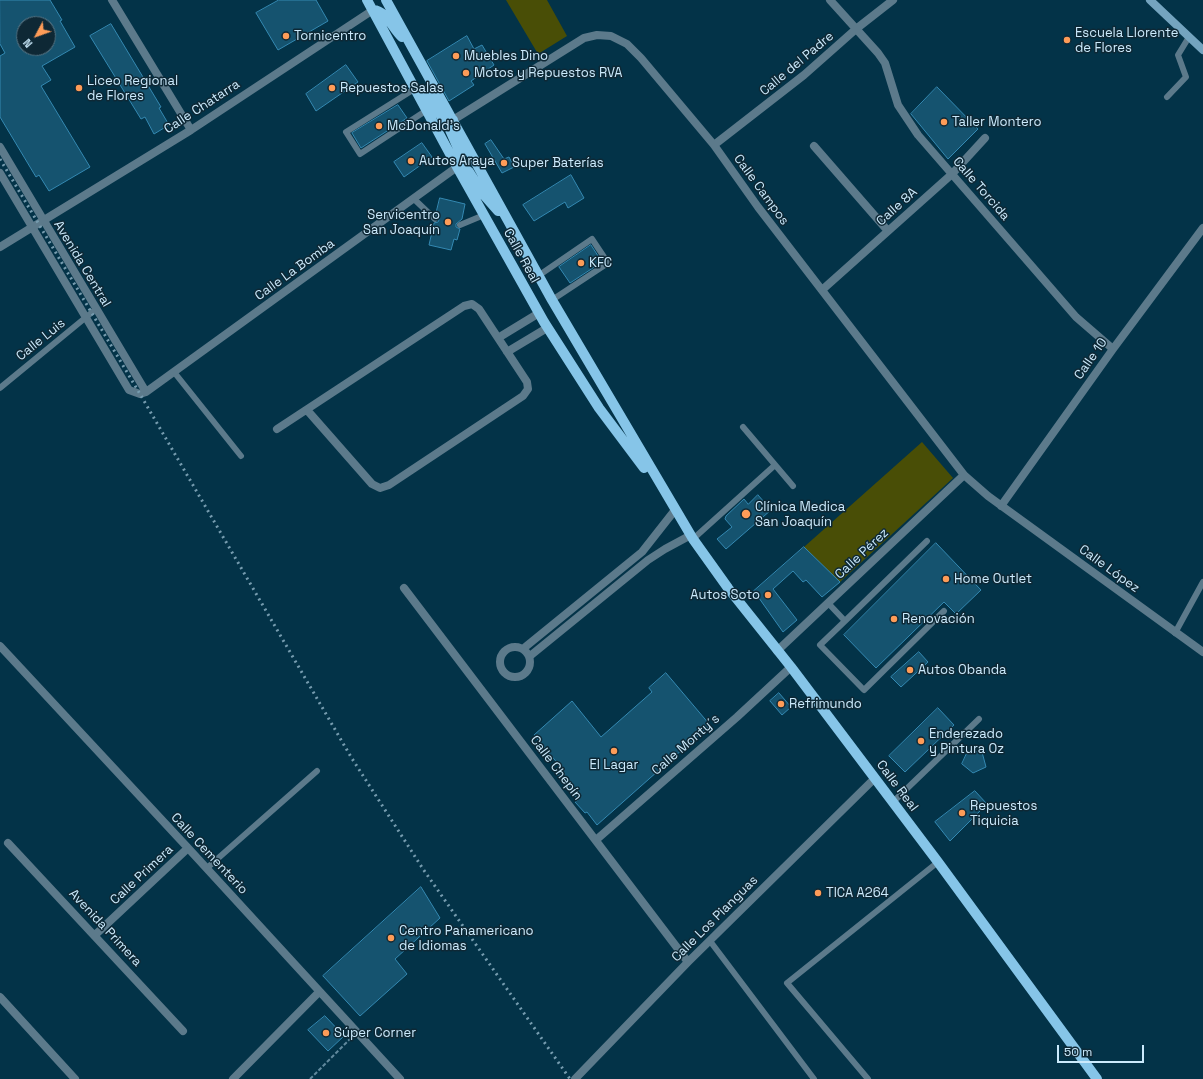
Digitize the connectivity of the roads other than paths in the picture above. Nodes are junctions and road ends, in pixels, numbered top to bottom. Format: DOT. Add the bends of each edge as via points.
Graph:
graph roads {
  1 [pos="112,0"];
  2 [pos="367,0"];
  3 [pos="386,0"];
  4 [pos="830,0"];
  5 [pos="894,0"];
  6 [pos="1150,0"];
  7 [pos="374,5"];
  8 [pos="856,29"];
  9 [pos="1189,37"];
  10 [pos="408,40"];
  11 [pos="1203,50"];
  12 [pos="406,71"];
  13 [pos="416,88"];
  14 [pos="1167,97"];
  15 [pos="427,110"];
  16 [pos="453,120"];
  17 [pos="191,130"];
  18 [pos="985,138"];
  19 [pos="714,145"];
  20 [pos="814,146"];
  21 [pos="0,147"];
  22 [pos="457,167"];
  23 [pos="0,173"];
  24 [pos="952,174"];
  25 [pos="414,199"];
  26 [pos="484,215"];
  27 [pos="506,218"];
  28 [pos="435,219"];
  29 [pos="38,224"];
  30 [pos="460,225"];
  31 [pos="1203,228"];
  32 [pos="888,231"];
  33 [pos="0,248"];
  34 [pos="538,276"];
  35 [pos="822,290"];
  36 [pos="552,300"];
  37 [pos="96,309"];
  38 [pos="539,313"];
  39 [pos="86,318"];
  40 [pos="547,328"];
  41 [pos="498,338"];
  42 [pos="1113,349"];
  43 [pos="507,352"];
  44 [pos="174,372"];
  45 [pos="0,388"];
  46 [pos="146,392"];
  47 [pos="307,410"];
  48 [pos="743,427"];
  49 [pos="277,429"];
  50 [pos="241,456"];
  51 [pos="775,465"];
  52 [pos="964,475"];
  53 [pos="793,486"];
  54 [pos="1001,506"];
  55 [pos="675,510"];
  56 [pos="692,537"];
  57 [pos="927,540"];
  58 [pos="642,552"];
  59 [pos="648,560"];
  60 [pos="1203,582"];
  61 [pos="404,588"];
  62 [pos="587,596"];
  63 [pos="828,603"];
  64 [pos="593,605"];
  65 [pos="944,611"];
  66 [pos="845,621"];
  67 [pos="1175,633"];
  68 [pos="0,646"];
  69 [pos="524,648"];
  70 [pos="777,651"];
  71 [pos="1203,652"];
  72 [pos="530,656"];
  73 [pos="791,667"];
  74 [pos="979,719"];
  75 [pos="317,771"];
  76 [pos="874,778"];
  77 [pos="893,802"];
  78 [pos="596,840"];
  79 [pos="8,843"];
  80 [pos="188,848"];
  81 [pos="938,862"];
  82 [pos="206,868"];
  83 [pos="95,935"];
  84 [pos="710,941"];
  85 [pos="688,962"];
  86 [pos="319,992"];
  87 [pos="0,997"];
  88 [pos="183,1031"];
  89 [pos="75,1079"];
  90 [pos="233,1079"];
  91 [pos="400,1079"];
  92 [pos="575,1079"];
  93 [pos="814,1079"];
  94 [pos="868,1079"];
  95 [pos="1097,1079"];
  1 -- 17 [label="street"];
  2 -- 7 [label="main road, Calle Real"];
  3 -- 10 [label="main road, Calle Real"];
  4 -- 8 [label="street, Calle Torcida"];
  5 -- 8 [label="street, Calle del Padre"];
  6 -- 9 [label="main road"];
  7 -- 10 [label="main road" via="392,27"];
  7 -- 12 [label="main road, Calle Real"];
  7 -- 17 [label="street, Calle Chatarra"];
  8 -- 19 [label="street, Calle del Padre" via="804,75"];
  8 -- 24 [label="street, Calle Torcida" via="885,63 898,105 906,120"];
  9 -- 11 [label="main road"];
  9 -- 14 [label="lane" via="1178,55 1186,77"];
  10 -- 16 [label="main road, Calle Real"];
  12 -- 13 [label="main road, Calle Real"];
  12 -- 16 [label="main road" via="420,84 443,119"];
  13 -- 15 [label="main road, Calle Real"];
  13 -- 15 [label="lane" via="346,132 360,154"];
  15 -- 22 [label="main road, Calle Real"];
  16 -- 19 [label="street, Calle Campos" via="570,45 591,36 604,34 620,39 635,51"];
  16 -- 22 [label="main road" via="450,130 460,155"];
  16 -- 27 [label="main road, Calle Real"];
  17 -- 29 [label="street, Calle Chatarra"];
  18 -- 24 [label="street, Calle 8A"];
  19 -- 35 [label="street, Calle Campos"];
  20 -- 32 [label="street"];
  21 -- 29 [label="street, Avenida Central"];
  22 -- 25 [label="street, Calle La Bomba"];
  22 -- 26 [label="main road, Calle Real"];
  22 -- 27 [label="main road" via="469,172 483,194"];
  23 -- 29 [label="street, Avenida Central"];
  24 -- 32 [label="street, Calle 8A"];
  24 -- 42 [label="street, Calle Torcida" via="1076,317"];
  25 -- 28 [label="lane"];
  25 -- 44 [label="street, Calle La Bomba"];
  26 -- 30 [label="lane"];
  26 -- 38 [label="main road, Calle Real"];
  27 -- 34 [label="main road, Calle Real"];
  29 -- 33 [label="street, Calle Chatarra"];
  29 -- 37 [label="street, Avenida Central"];
  29 -- 39 [label="street, Avenida Central"];
  31 -- 42 [label="street, Calle 10"];
  32 -- 35 [label="street, Calle 8A"];
  34 -- 36 [label="main road, Calle Real"];
  34 -- 36 [label="lane" via="592,239 608,262"];
  35 -- 52 [label="street, Calle Campos"];
  36 -- 55 [label="main road, Calle Real"];
  37 -- 39 [label="lane, Calle Luis"];
  37 -- 46 [label="street, Avenida Central"];
  38 -- 40 [label="main road, Calle Real"];
  38 -- 41 [label="street"];
  39 -- 45 [label="lane, Calle Luis"];
  39 -- 46 [label="street, Avenida Central" via="129,390 140,394"];
  40 -- 43 [label="street"];
  40 -- 55 [label="main road, Calle Real" via="600,408"];
  41 -- 43 [label="street"];
  41 -- 47 [label="street" via="479,309 472,304 464,306"];
  42 -- 54 [label="street, Calle 10"];
  43 -- 47 [label="street" via="527,382 528,389 523,396 389,485 380,488 372,484"];
  44 -- 46 [label="street, Calle La Bomba"];
  44 -- 50 [label="lane"];
  47 -- 49 [label="street"];
  48 -- 51 [label="lane"];
  51 -- 53 [label="lane"];
  51 -- 56 [label="lane"];
  52 -- 54 [label="street, Calle Campos"];
  52 -- 63 [label="street, Calle Pérez"];
  54 -- 67 [label="street, Calle López"];
  55 -- 56 [label="main road, Calle Real"];
  55 -- 58 [label="street"];
  56 -- 59 [label="street" via="665,548"];
  56 -- 70 [label="main road, Calle Real" via="723,582"];
  57 -- 66 [label="lane"];
  58 -- 59 [label="street"];
  58 -- 62 [label="street"];
  59 -- 64 [label="street"];
  60 -- 67 [label="lane"];
  61 -- 78 [label="street, Calle Chepín"];
  62 -- 64 [label="street"];
  62 -- 69 [label="street"];
  63 -- 66 [label="lane"];
  63 -- 70 [label="street, Calle Pérez"];
  64 -- 72 [label="street"];
  65 -- 66 [label="lane" via="864,690 820,645"];
  67 -- 71 [label="street, Calle López"];
  68 -- 80 [label="street, Calle Cementerio"];
  69 -- 72 [label="street"];
  69 -- 72 [label="street" via="510,647 503,653 500,662 503,671 511,676 521,676 528,670"];
  70 -- 73 [label="main road, Calle Real"];
  73 -- 76 [label="main road, Calle Real"];
  73 -- 78 [label="street, Calle Monty´s"];
  74 -- 77 [label="lane"];
  75 -- 82 [label="lane"];
  76 -- 77 [label="main road, Calle Real"];
  76 -- 84 [label="street, Calle Los Pianguas"];
  77 -- 81 [label="main road, Calle Real"];
  78 -- 85 [label="street, Calle Chepín"];
  79 -- 83 [label="street, Avenida Primera"];
  80 -- 82 [label="street, Calle Cementerio"];
  80 -- 83 [label="street, Calle Primera"];
  81 -- 94 [label="lane" via="787,983"];
  81 -- 95 [label="main road, Calle Real"];
  82 -- 86 [label="street, Calle Cementerio"];
  83 -- 88 [label="street, Avenida Primera"];
  84 -- 85 [label="street, Calle Los Pianguas"];
  84 -- 93 [label="lane"];
  85 -- 92 [label="street, Calle Los Pianguas"];
  86 -- 90 [label="street"];
  86 -- 91 [label="street, Calle Cementerio"];
  87 -- 89 [label="street"];
}
